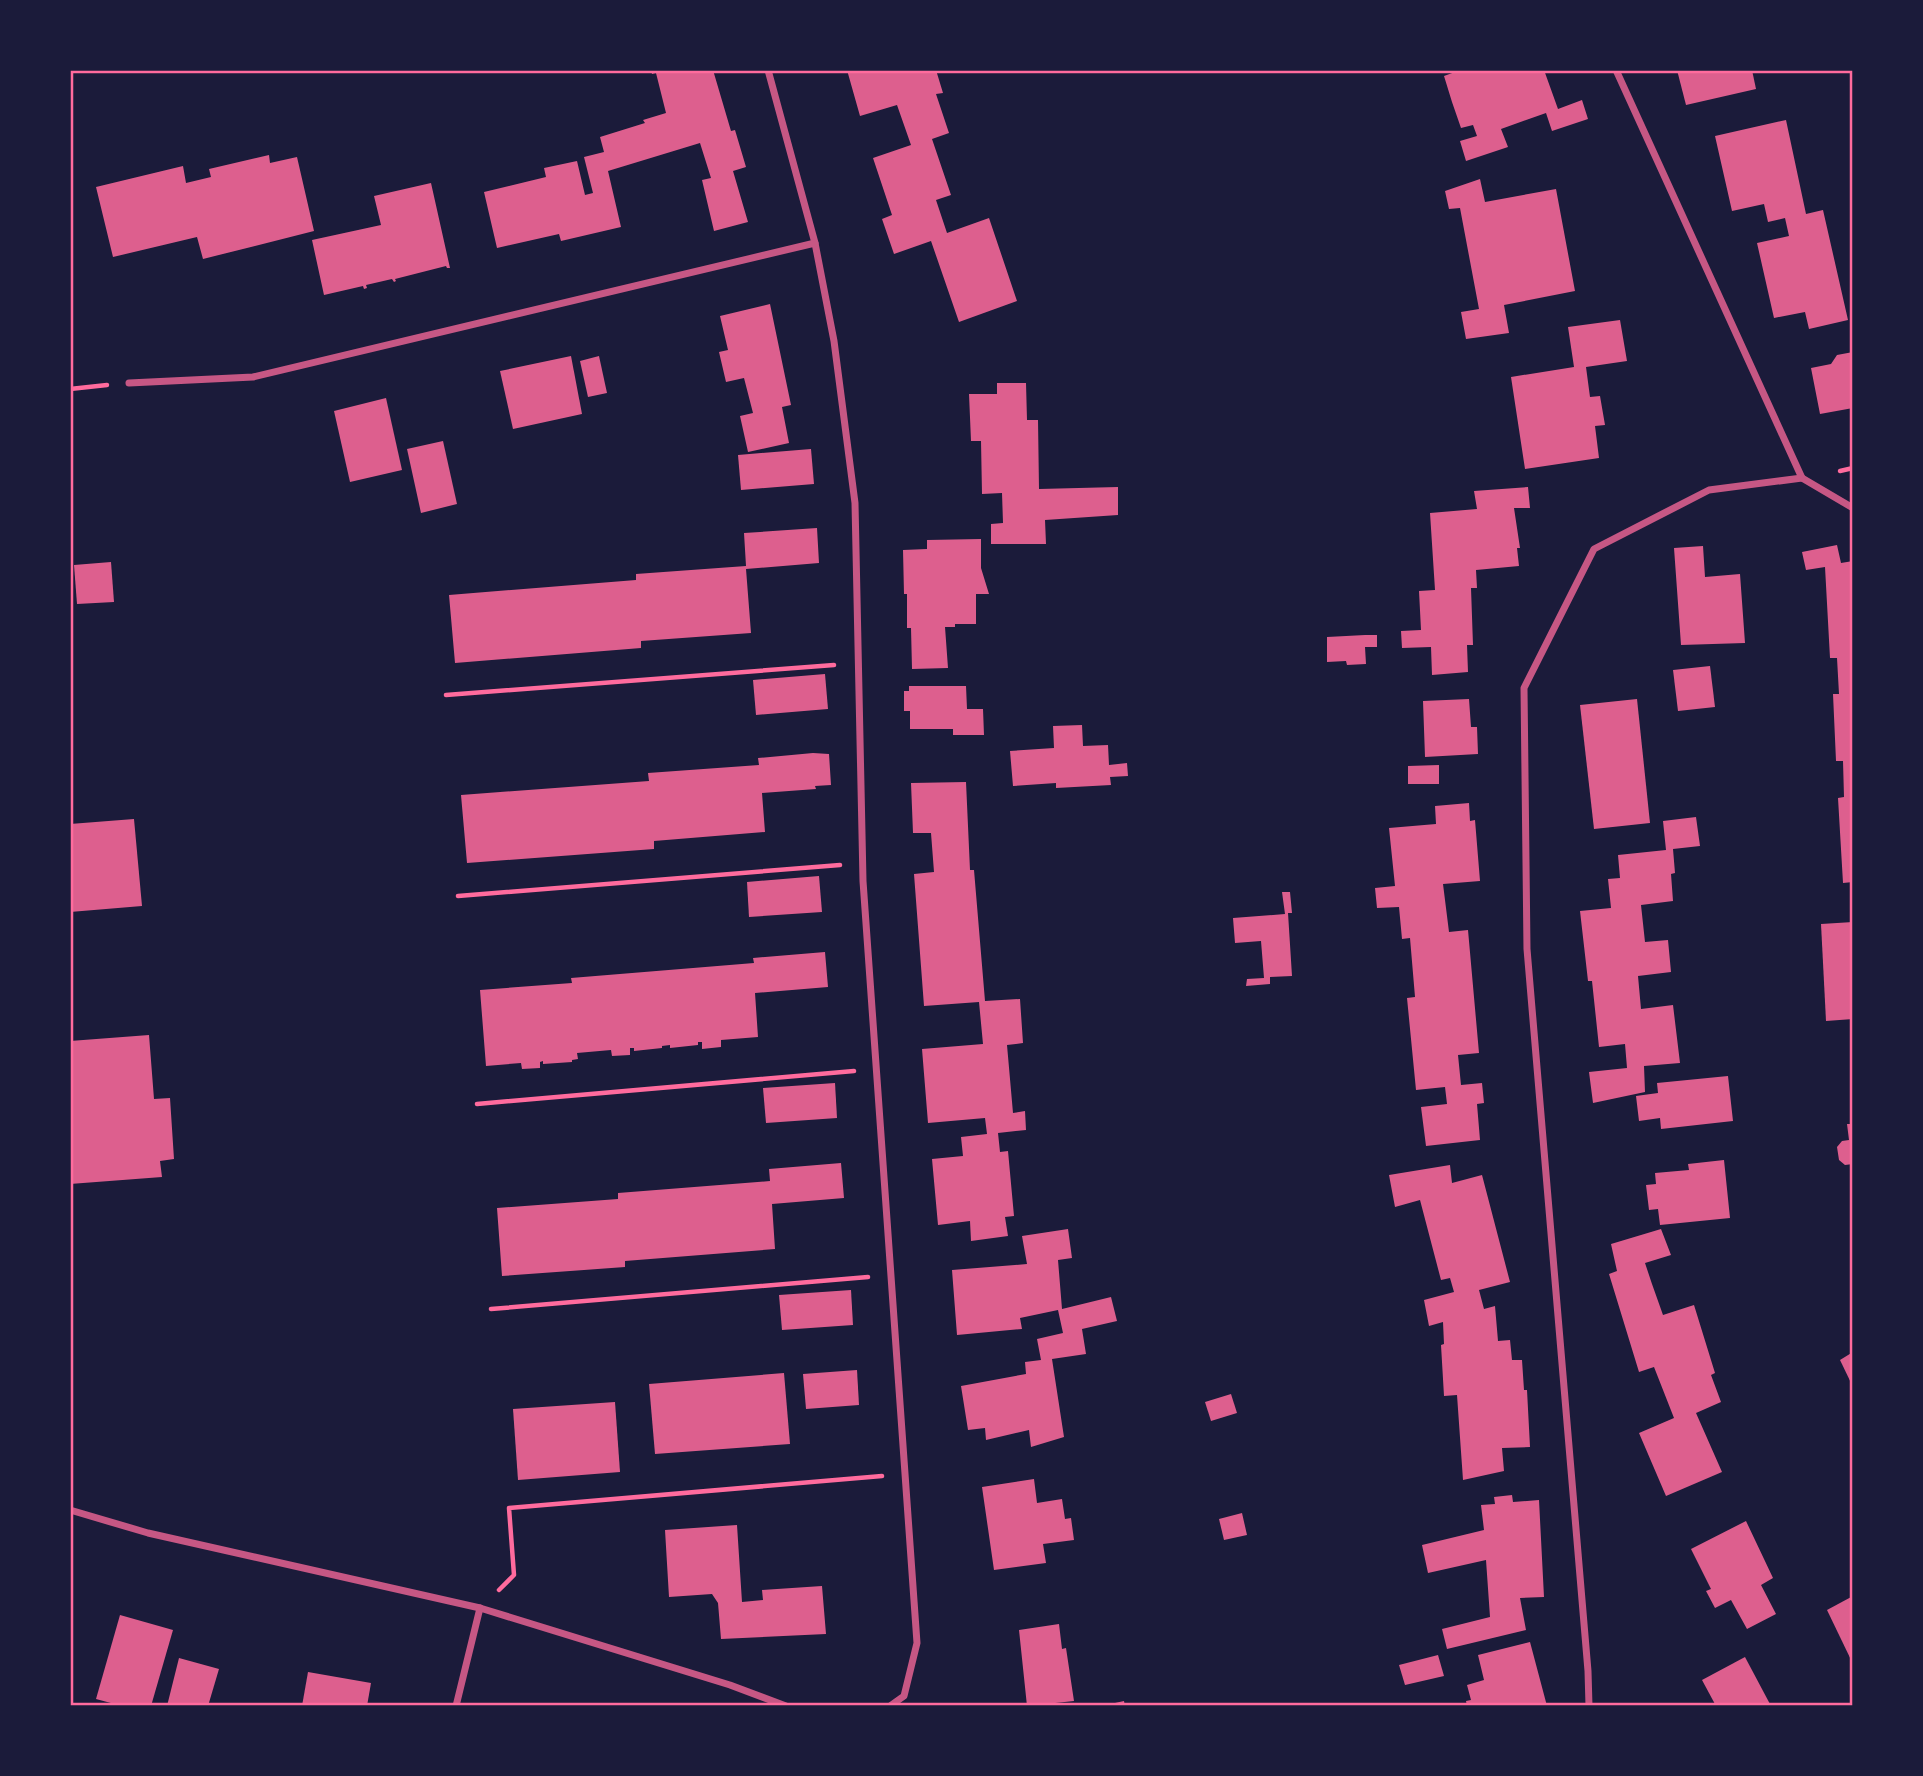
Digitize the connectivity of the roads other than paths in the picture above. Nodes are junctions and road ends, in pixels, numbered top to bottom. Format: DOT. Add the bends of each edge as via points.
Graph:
graph roads {
  1 [pos="768,70"];
  2 [pos="1616,70"];
  3 [pos="815,243"];
  4 [pos="129,383"];
  5 [pos="1802,478"];
  6 [pos="1853,508"];
  7 [pos="70,1510"];
  8 [pos="480,1608"];
  9 [pos="456,1706"];
  10 [pos="786,1706"];
  11 [pos="890,1706"];
  12 [pos="1589,1706"];
  1 -- 3 [label="street"];
  2 -- 5 [label="street"];
  3 -- 4 [label="street" via="253,377"];
  3 -- 11 [label="street" via="834,341 855,503 862,863 917,1643 904,1696"];
  5 -- 6 [label="street"];
  5 -- 12 [label="street" via="1709,490 1594,549 1524,688 1527,949"];
  7 -- 8 [label="street" via="148,1533"];
  8 -- 9 [label="street"];
  8 -- 10 [label="street"];
}
